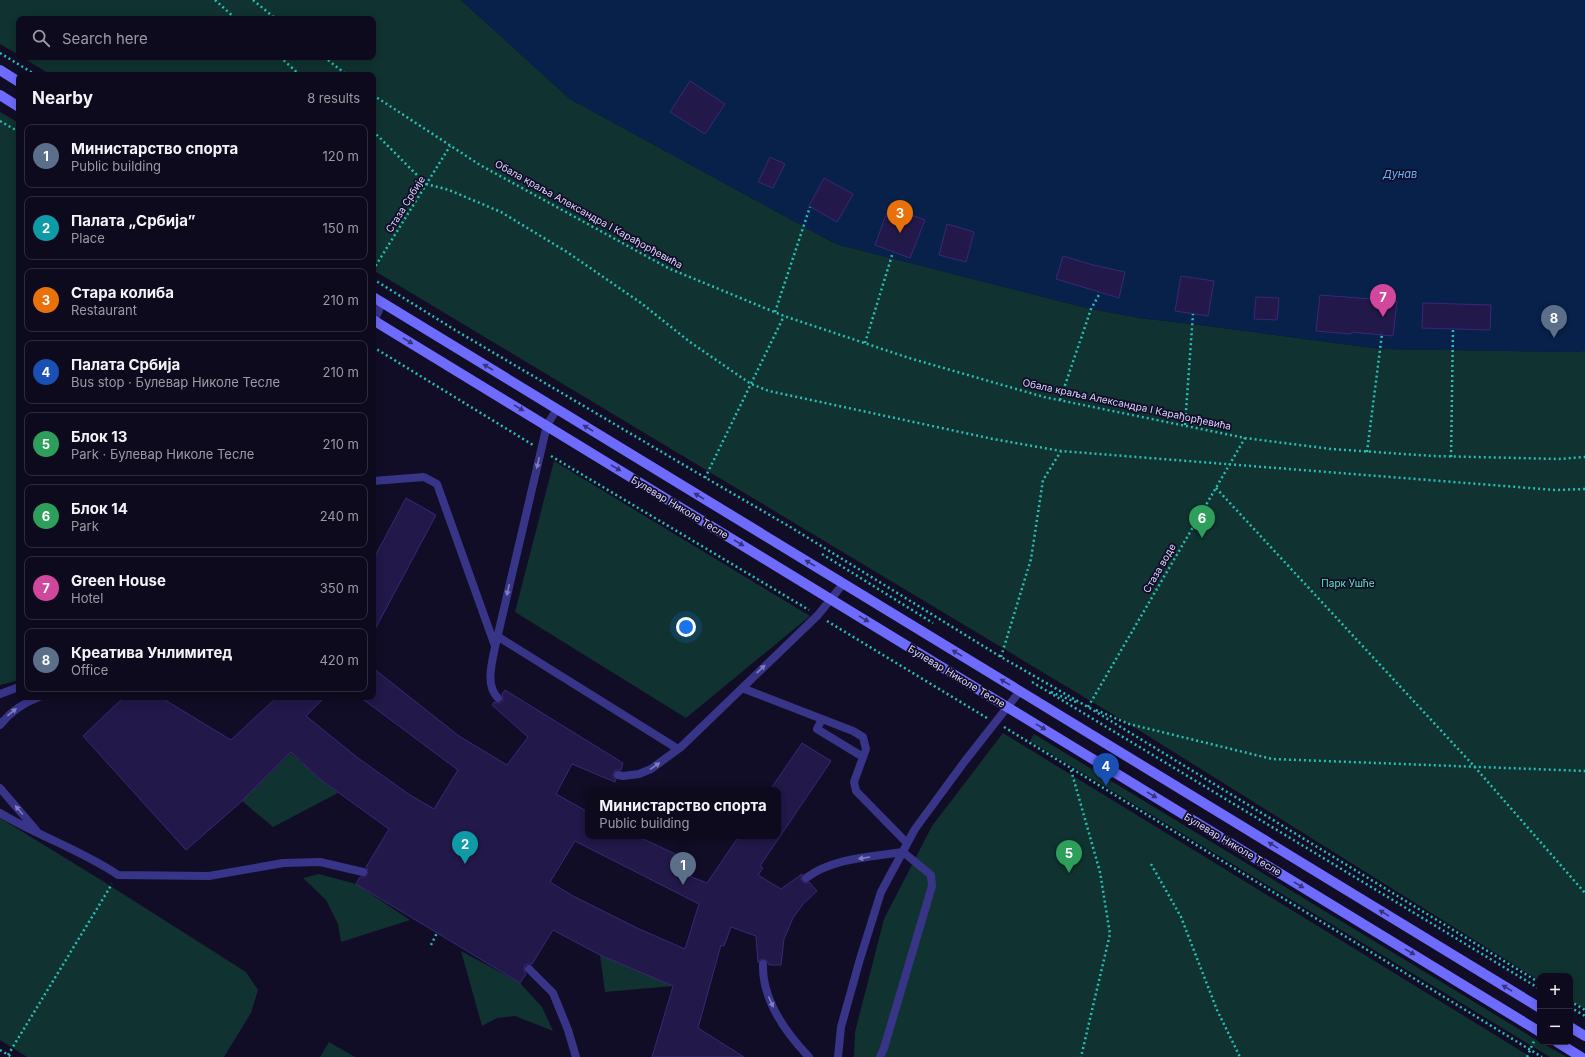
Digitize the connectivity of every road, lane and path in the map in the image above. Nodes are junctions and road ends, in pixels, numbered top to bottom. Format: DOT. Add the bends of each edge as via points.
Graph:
graph roads {
  1 [pos="215,0"];
  2 [pos="253,0"];
  3 [pos="233,16"];
  4 [pos="272,16"];
  5 [pos="0,54"];
  6 [pos="283,60"];
  7 [pos="328,60"];
  8 [pos="0,70"];
  9 [pos="30,72"];
  10 [pos="297,72"];
  11 [pos="343,72"];
  12 [pos="16,80"];
  13 [pos="0,95"];
  14 [pos="376,97"];
  15 [pos="16,104"];
  16 [pos="0,120"];
  17 [pos="16,130"];
  18 [pos="376,134"];
  19 [pos="450,146"];
  20 [pos="426,184"];
  21 [pos="810,208"];
  22 [pos="893,252"];
  23 [pos="376,265"];
  24 [pos="376,281"];
  25 [pos="376,285"];
  26 [pos="1100,293"];
  27 [pos="377,300"];
  28 [pos="775,312"];
  29 [pos="1193,314"];
  30 [pos="784,316"];
  31 [pos="376,323"];
  32 [pos="1453,329"];
  33 [pos="1382,334"];
  34 [pos="865,343"];
  35 [pos="376,349"];
  36 [pos="534,381"];
  37 [pos="751,384"];
  38 [pos="1060,400"];
  39 [pos="557,410"];
  40 [pos="1185,425"];
  41 [pos="547,426"];
  42 [pos="1245,438"];
  43 [pos="541,450"];
  44 [pos="1061,451"];
  45 [pos="1368,452"];
  46 [pos="1451,457"];
  47 [pos="1585,457"];
  48 [pos="1229,465"];
  49 [pos="705,478"];
  50 [pos="376,482"];
  51 [pos="1216,488"];
  52 [pos="1585,489"];
  53 [pos="820,553"];
  54 [pos="843,584"];
  55 [pos="831,599"];
  56 [pos="818,615"];
  57 [pos="940,626"];
  58 [pos="497,636"];
  59 [pos="495,647"];
  60 [pos="1001,657"];
  61 [pos="1030,682"];
  62 [pos="16,688"];
  63 [pos="742,688"];
  64 [pos="1043,689"];
  65 [pos="1020,691"];
  66 [pos="0,694"];
  67 [pos="498,698"];
  68 [pos="31,700"];
  69 [pos="1008,707"];
  70 [pos="1088,707"];
  71 [pos="822,718"];
  72 [pos="996,722"];
  73 [pos="0,725"];
  74 [pos="678,749"];
  75 [pos="863,757"];
  76 [pos="1473,765"];
  77 [pos="1071,769"];
  78 [pos="1585,770"];
  79 [pos="618,775"];
  80 [pos="0,788"];
  81 [pos="0,813"];
  82 [pos="38,832"];
  83 [pos="907,843"];
  84 [pos="902,852"];
  85 [pos="1151,864"];
  86 [pos="363,872"];
  87 [pos="118,875"];
  88 [pos="806,878"];
  89 [pos="1585,893"];
  90 [pos="437,933"];
  91 [pos="430,945"];
  92 [pos="762,964"];
  93 [pos="529,969"];
  94 [pos="1537,981"];
  95 [pos="1537,987"];
  96 [pos="1573,1003"];
  97 [pos="1537,1006"];
  98 [pos="1573,1009"];
  99 [pos="1585,1010"];
  100 [pos="1585,1016"];
  101 [pos="1573,1029"];
  102 [pos="1537,1030"];
  103 [pos="1537,1035"];
  104 [pos="1585,1036"];
  105 [pos="1562,1045"];
  106 [pos="0,1050"];
  107 [pos="1530,1050"];
  108 [pos="8,1055"];
  109 [pos="12,1057"];
  110 [pos="576,1057"];
  111 [pos="809,1057"];
  112 [pos="838,1057"];
  113 [pos="880,1057"];
  114 [pos="1081,1057"];
  115 [pos="1240,1057"];
  116 [pos="1527,1057"];
  117 [pos="1542,1057"];
  118 [pos="1581,1057"];
  1 -- 3 [label="path"];
  2 -- 4 [label="path"];
  5 -- 9 [label="path"];
  6 -- 10 [label="path"];
  7 -- 11 [label="path"];
  8 -- 12 [label="main road"];
  13 -- 15 [label="main road"];
  14 -- 19 [label="path, Обала краља Александра I Карађорђевића"];
  16 -- 17 [label="path"];
  18 -- 20 [label="path"];
  19 -- 20 [label="path, Стаза Србије"];
  19 -- 28 [label="path, Обала краља Александра I Карађорђевића" via="668,268"];
  20 -- 23 [label="path, Стаза Србије"];
  20 -- 37 [label="path" via="449,190 501,212 567,252 641,302 690,342"];
  21 -- 28 [label="path"];
  22 -- 34 [label="path"];
  24 -- 49 [label="path"];
  25 -- 36 [label="path"];
  26 -- 38 [label="path" via="1091,309"];
  39 -- 27 [label="main road, Булевар Николе Тесле, one-way"];
  28 -- 30 [label="path, Обала краља Александра I Карађорђевића"];
  29 -- 40 [label="path"];
  30 -- 34 [label="path, Обала краља Александра I Карађорђевића"];
  30 -- 37 [label="path"];
  31 -- 41 [label="main road, Булевар Николе Тесле, one-way"];
  32 -- 46 [label="path"];
  33 -- 45 [label="path"];
  34 -- 38 [label="path, Обала краља Александра I Карађорђевића" via="909,358"];
  35 -- 43 [label="path"];
  37 -- 44 [label="path" via="769,391"];
  37 -- 49 [label="path"];
  38 -- 40 [label="path, Обала краља Александра I Карађорђевића"];
  39 -- 41 [label="lane"];
  54 -- 39 [label="main road, Булевар Николе Тесле, one-way"];
  40 -- 42 [label="path, Обала краља Александра I Карађорђевића"];
  41 -- 43 [label="lane"];
  41 -- 55 [label="main road, Булевар Николе Тесле, one-way"];
  42 -- 45 [label="path, Обала краља Александра I Карађорђевића" via="1331,450"];
  42 -- 48 [label="path, Стаза воде"];
  43 -- 56 [label="path"];
  43 -- 58 [label="lane, one-way"];
  44 -- 48 [label="path"];
  44 -- 60 [label="path" via="1043,480 1031,559"];
  45 -- 46 [label="path, Обала краља Александра I Карађорђевића"];
  46 -- 47 [label="path, Обала краља Александра I Карађорђевића"];
  48 -- 51 [label="path, Стаза воде"];
  48 -- 52 [label="path" via="1555,490"];
  49 -- 60 [label="path" via="792,528"];
  50 -- 59 [label="lane" via="424,477 437,484"];
  51 -- 70 [label="path, Стаза воде"];
  51 -- 76 [label="path"];
  53 -- 57 [label="path"];
  54 -- 55 [label="lane"];
  65 -- 54 [label="main road, Булевар Николе Тесле, one-way"];
  55 -- 56 [label="lane"];
  55 -- 69 [label="main road, Булевар Николе Тесле, one-way"];
  63 -- 56 [label="lane, one-way"];
  56 -- 72 [label="path"];
  58 -- 59 [label="lane"];
  58 -- 74 [label="lane"];
  59 -- 67 [label="lane" via="490,677"];
  60 -- 70 [label="path"];
  61 -- 64 [label="path"];
  62 -- 66 [label="lane"];
  63 -- 71 [label="lane"];
  63 -- 74 [label="lane"];
  64 -- 70 [label="path"];
  64 -- 95 [label="path"];
  65 -- 69 [label="lane"];
  97 -- 65 [label="main road, Булевар Николе Тесле, one-way"];
  73 -- 68 [label="lane, one-way" via="15,709"];
  69 -- 72 [label="lane"];
  69 -- 102 [label="main road, Булевар Николе Тесле, one-way"];
  70 -- 76 [label="path" via="1128,724 1272,759"];
  70 -- 94 [label="path"];
  71 -- 75 [label="lane" via="817,729"];
  71 -- 75 [label="lane" via="863,736 866,749"];
  72 -- 77 [label="path"];
  72 -- 83 [label="lane" via="961,766"];
  79 -- 74 [label="lane, one-way" via="639,774"];
  75 -- 83 [label="lane" via="854,782 856,791"];
  76 -- 78 [label="path"];
  76 -- 89 [label="path"];
  77 -- 107 [label="path"];
  77 -- 114 [label="path" via="1100,872 1110,934"];
  82 -- 80 [label="lane, one-way"];
  81 -- 82 [label="lane"];
  82 -- 87 [label="lane"];
  83 -- 84 [label="lane"];
  84 -- 88 [label="lane, one-way" via="833,863"];
  84 -- 112 [label="lane" via="881,892 862,951 841,1027"];
  84 -- 113 [label="lane" via="931,875 932,886"];
  85 -- 115 [label="path" via="1181,917 1217,1010"];
  86 -- 87 [label="lane" via="320,862 283,863 209,876"];
  87 -- 108 [label="path"];
  90 -- 91 [label="path"];
  92 -- 111 [label="lane, one-way" via="769,1000 790,1038"];
  93 -- 110 [label="lane" via="553,993"];
  96 -- 99 [label="path"];
  98 -- 100 [label="path"];
  101 -- 104 [label="main road"];
  103 -- 107 [label="path"];
  105 -- 118 [label="main road"];
  106 -- 108 [label="path"];
  107 -- 116 [label="path"];
  107 -- 117 [label="path"];
  108 -- 109 [label="path"];
}
